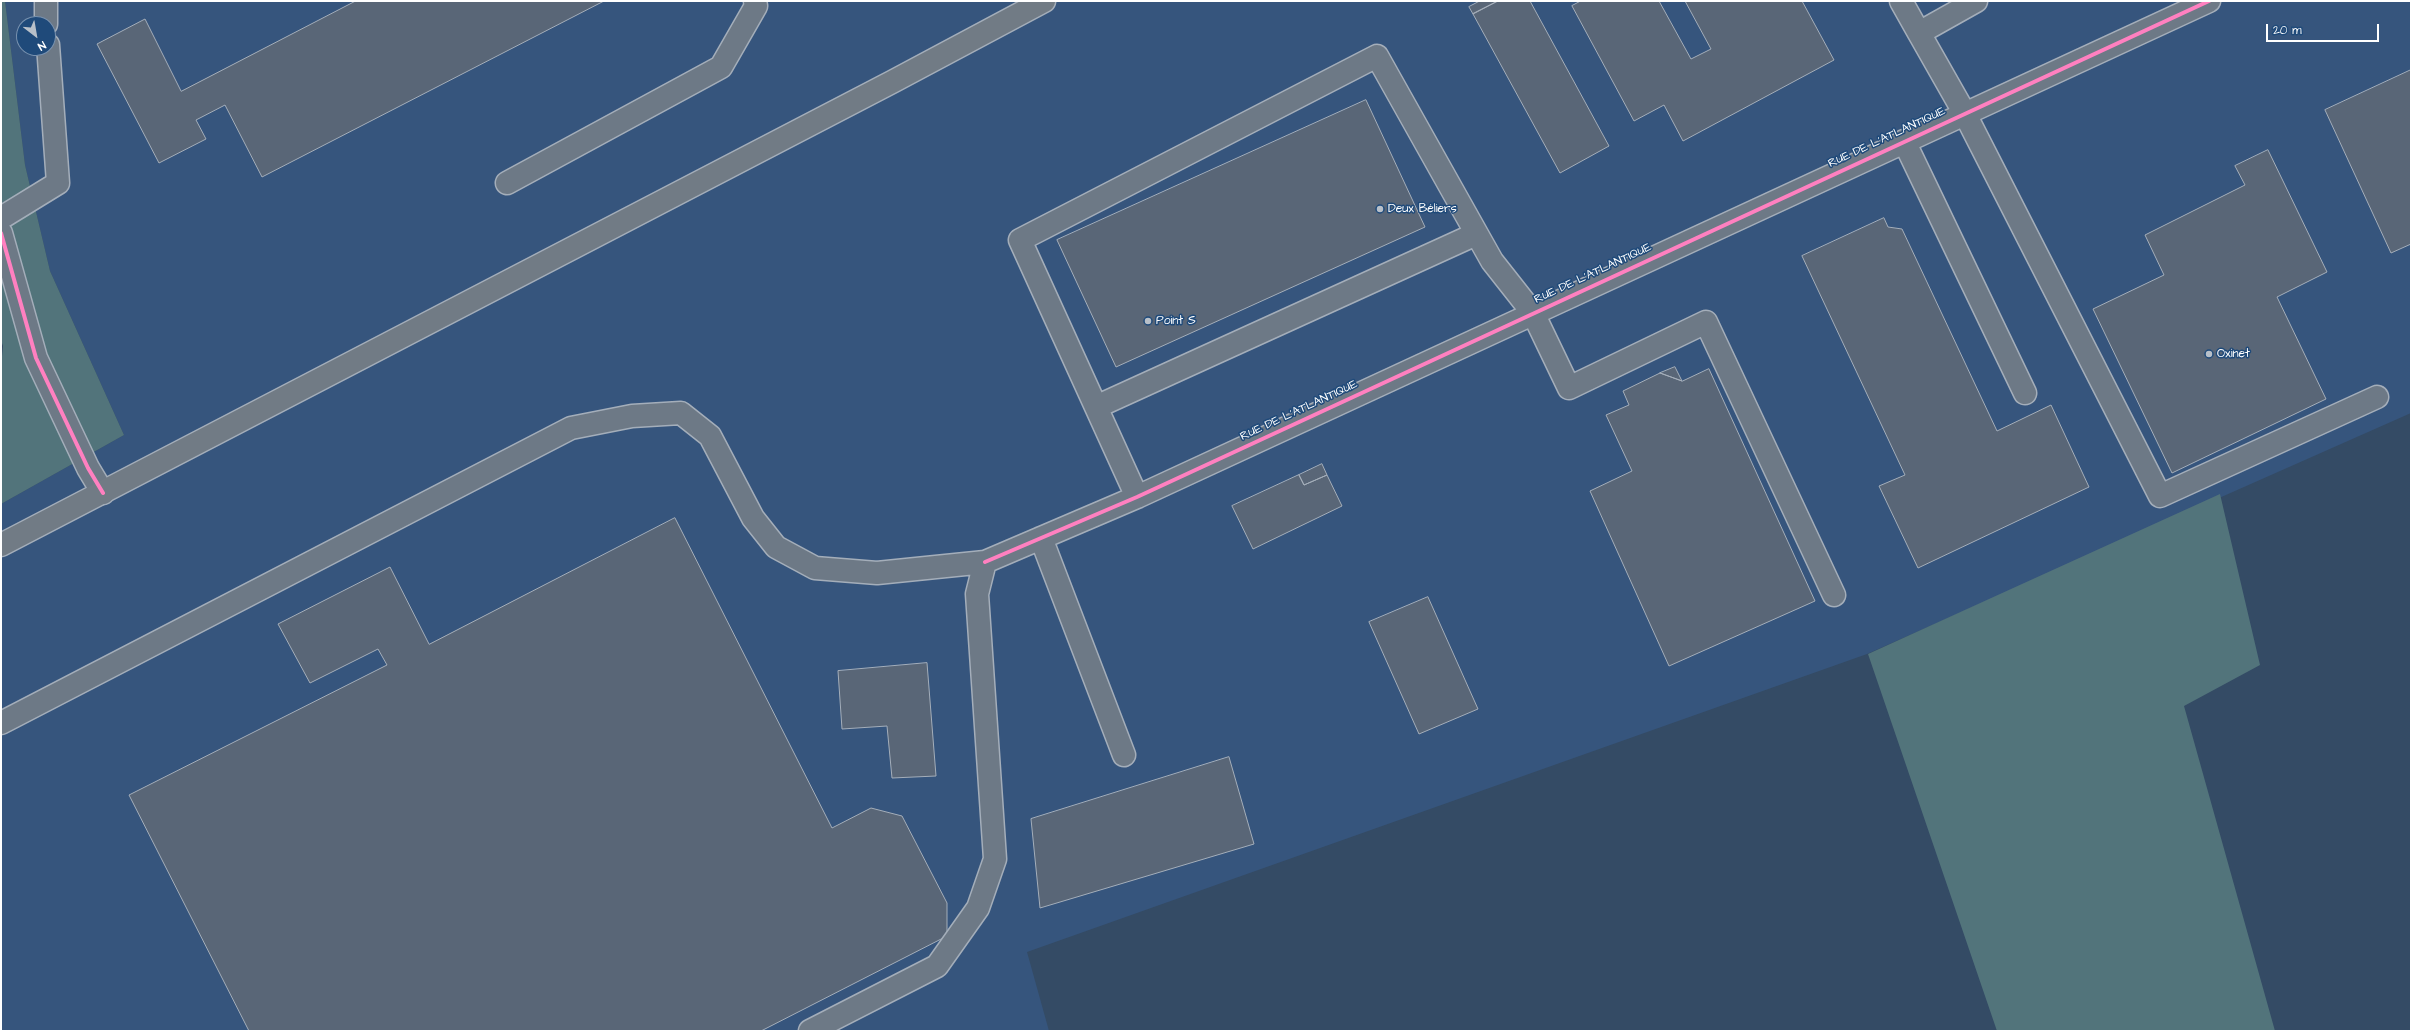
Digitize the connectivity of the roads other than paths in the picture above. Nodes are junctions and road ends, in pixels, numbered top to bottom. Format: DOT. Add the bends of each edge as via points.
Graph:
graph roads {
  1 [pos="46,1"];
  2 [pos="755,1"];
  3 [pos="1044,1"];
  4 [pos="1901,1"];
  5 [pos="1976,1"];
  6 [pos="2209,1"];
  7 [pos="46,16"];
  8 [pos="1920,33"];
  9 [pos="49,56"];
  10 [pos="1965,114"];
  11 [pos="1904,142"];
  12 [pos="507,183"];
  13 [pos="1,218"];
  14 [pos="1,233"];
  15 [pos="1476,234"];
  16 [pos="1533,313"];
  17 [pos="2025,393"];
  18 [pos="2377,397"];
  19 [pos="1096,407"];
  20 [pos="103,493"];
  21 [pos="1137,497"];
  22 [pos="1041,538"];
  23 [pos="1,545"];
  24 [pos="985,562"];
  25 [pos="1834,595"];
  26 [pos="1,723"];
  27 [pos="1124,755"];
  28 [pos="810,1031"];
  1 -- 7 [label="street"];
  2 -- 12 [label="street" via="756,6 721,67"];
  3 -- 20 [label="main road"];
  4 -- 8 [label="street"];
  5 -- 8 [label="street"];
  6 -- 10 [label="street, RUE DE L'ATLANTIQUE"];
  8 -- 10 [label="street"];
  9 -- 13 [label="street" via="58,183"];
  10 -- 11 [label="street, RUE DE L'ATLANTIQUE"];
  10 -- 18 [label="street" via="2160,496"];
  11 -- 16 [label="street, RUE DE L'ATLANTIQUE"];
  11 -- 17 [label="street"];
  14 -- 20 [label="street" via="36,358 88,468"];
  15 -- 16 [label="street" via="1492,261"];
  15 -- 19 [label="street"];
  15 -- 19 [label="street" via="1377,56 1020,240"];
  16 -- 21 [label="street, RUE DE L'ATLANTIQUE"];
  16 -- 25 [label="street" via="1569,388 1706,322"];
  19 -- 21 [label="street"];
  20 -- 23 [label="main road"];
  21 -- 22 [label="street, RUE DE L'ATLANTIQUE"];
  22 -- 24 [label="street, RUE DE L'ATLANTIQUE"];
  22 -- 27 [label="street"];
  24 -- 26 [label="street, RUE DE L'ATLANTIQUE" via="877,573 815,568 776,547 753,518 710,436 681,413 632,416 571,428"];
  24 -- 28 [label="street" via="977,594 995,859 978,908 937,966"];
}
